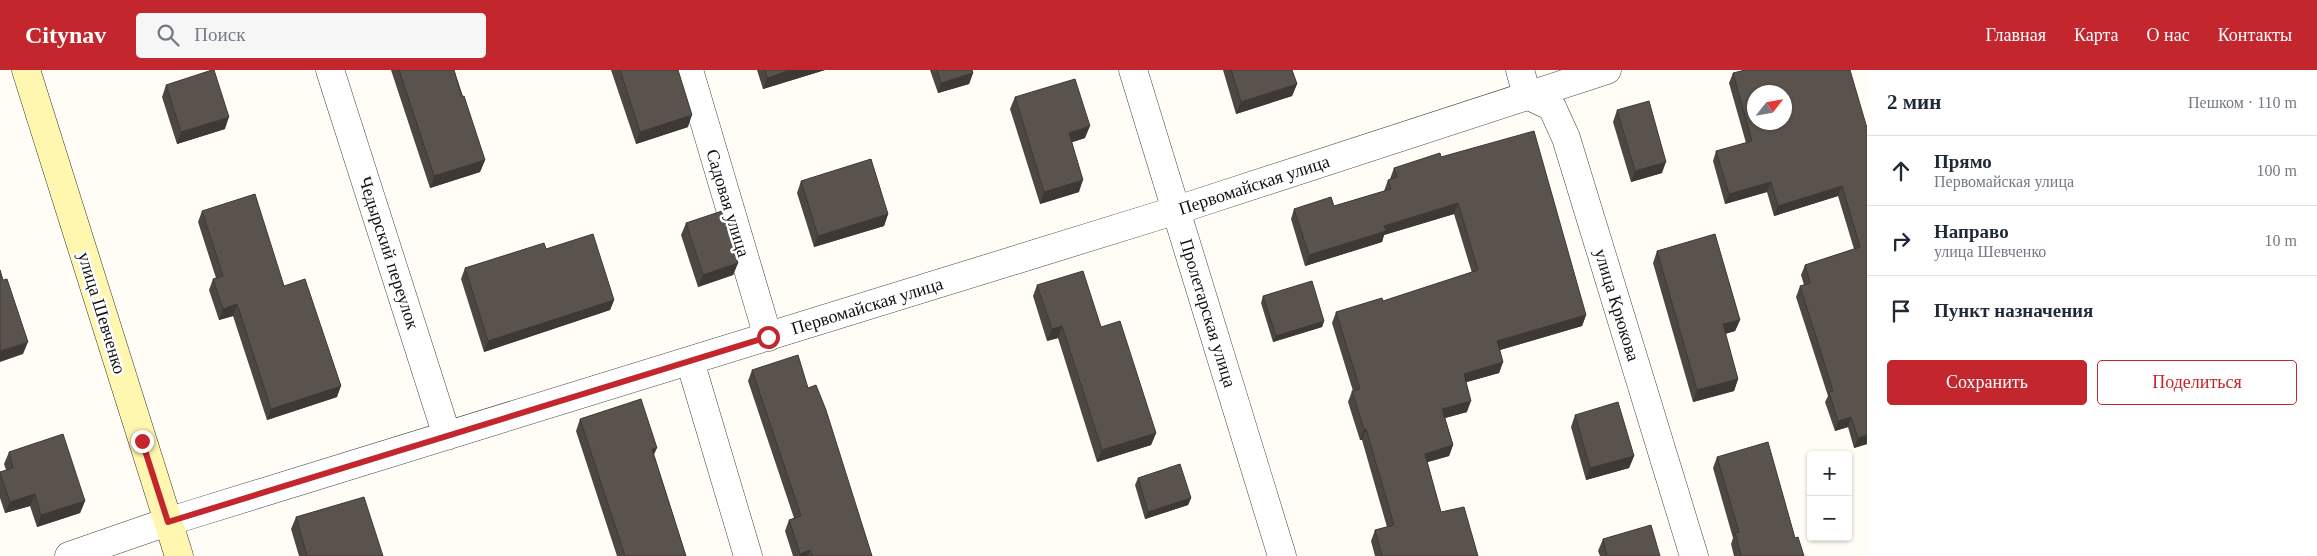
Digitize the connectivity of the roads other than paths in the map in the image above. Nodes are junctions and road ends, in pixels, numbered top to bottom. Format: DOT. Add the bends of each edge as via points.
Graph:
graph roads {
  1 [pos="26,70"];
  2 [pos="330,70"];
  3 [pos="688,70"];
  4 [pos="1133,70"];
  5 [pos="1607,70"];
  6 [pos="1524,83"];
  7 [pos="1177,210"];
  8 [pos="768,337"];
  9 [pos="690,361"];
  10 [pos="447,436"];
  11 [pos="168,522"];
  12 [pos="69,556"];
  13 [pos="179,556"];
  14 [pos="748,556"];
  15 [pos="1282,556"];
  16 [pos="1694,556"];
  1 -- 11 [label="street, улица Шевченко"];
  2 -- 10 [label="street, Чедырский переулок"];
  3 -- 8 [label="street, Садовая улица"];
  4 -- 7 [label="street, Пролетарская улица"];
  5 -- 6 [label="street, Первомайская улица"];
  6 -- 7 [label="street, Первомайская улица"];
  6 -- 16 [label="street, улица Крюкова" via="1552,107 1566,138"];
  7 -- 8 [label="street, Первомайская улица"];
  7 -- 15 [label="street, Пролетарская улица"];
  8 -- 9 [label="street, Первомайская улица"];
  9 -- 10 [label="street, Первомайская улица"];
  9 -- 14 [label="street"];
  10 -- 11 [label="street, Первомайская улица"];
  11 -- 12 [label="street, Первомайская улица"];
  11 -- 13 [label="street, улица Шевченко"];
}
